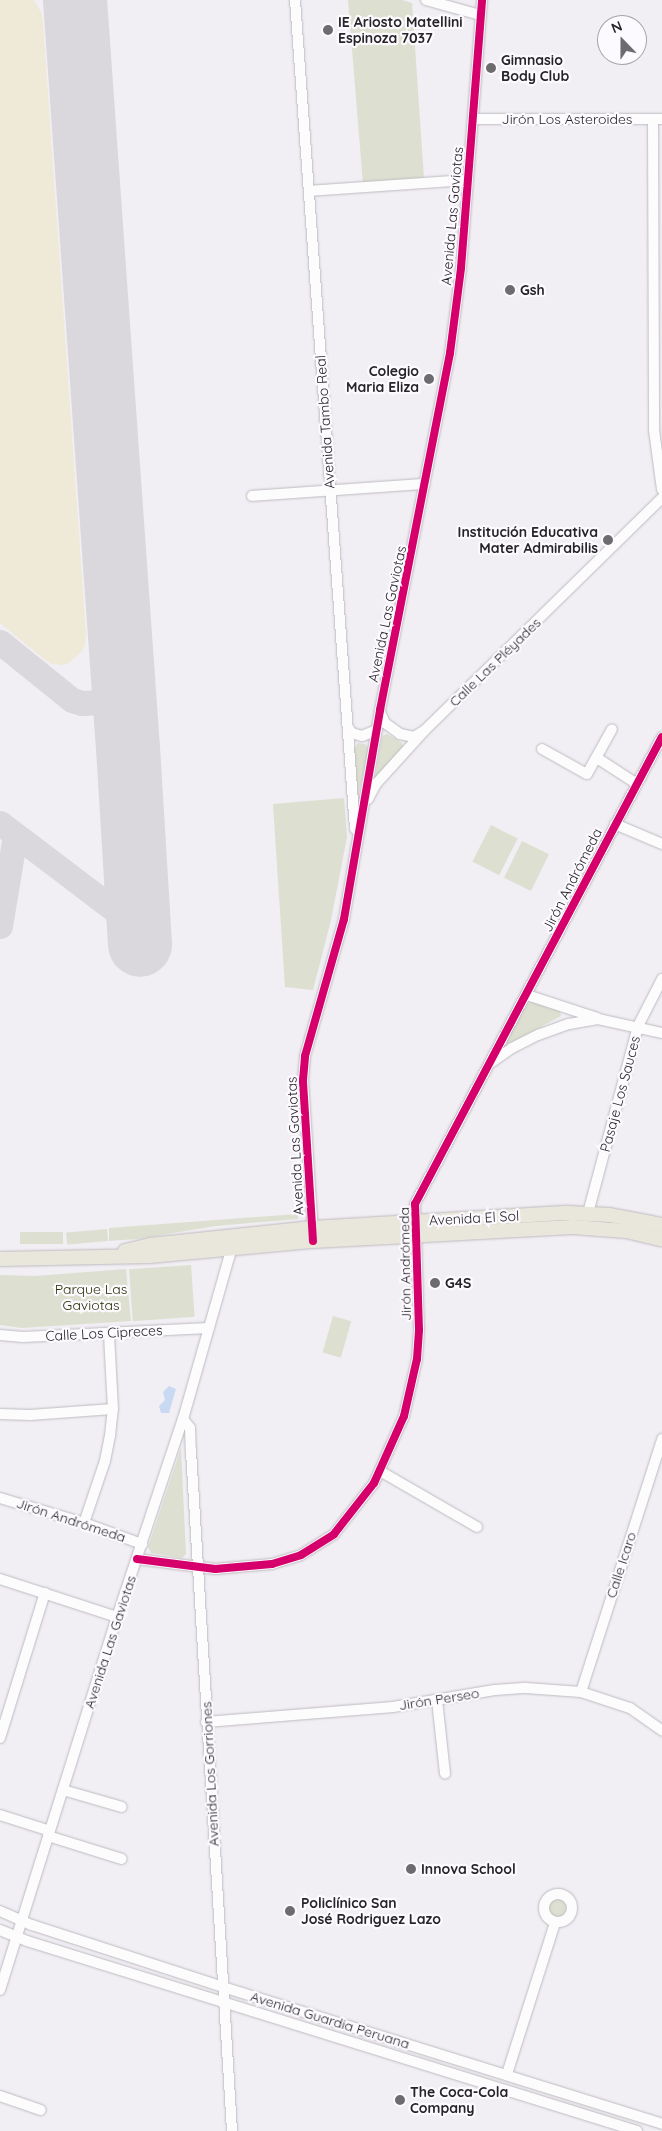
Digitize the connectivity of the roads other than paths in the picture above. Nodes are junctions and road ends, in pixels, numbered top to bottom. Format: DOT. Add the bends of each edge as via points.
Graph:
graph roads {
  1 [pos="295,0"];
  2 [pos="426,0"];
  3 [pos="482,0"];
  4 [pos="480,15"];
  5 [pos="473,119"];
  6 [pos="658,119"];
  7 [pos="466,180"];
  8 [pos="309,191"];
  9 [pos="425,484"];
  10 [pos="662,489"];
  11 [pos="330,490"];
  12 [pos="252,496"];
  13 [pos="662,498"];
  14 [pos="380,710"];
  15 [pos="348,728"];
  16 [pos="612,729"];
  17 [pos="377,730"];
  18 [pos="425,730"];
  19 [pos="661,740"];
  20 [pos="542,749"];
  21 [pos="597,758"];
  22 [pos="637,784"];
  23 [pos="616,824"];
  24 [pos="356,843"];
  25 [pos="662,844"];
  26 [pos="662,979"];
  27 [pos="527,995"];
  28 [pos="598,1018"];
  29 [pos="638,1026"];
  30 [pos="662,1033"];
  31 [pos="490,1064"];
  32 [pos="588,1213"];
  33 [pos="662,1225"];
  34 [pos="415,1229"];
  35 [pos="313,1235"];
  36 [pos="662,1239"];
  37 [pos="233,1242"];
  38 [pos="0,1259"];
  39 [pos="208,1328"];
  40 [pos="109,1334"];
  41 [pos="0,1335"];
  42 [pos="114,1409"];
  43 [pos="0,1414"];
  44 [pos="183,1419"];
  45 [pos="662,1439"];
  46 [pos="380,1471"];
  47 [pos="0,1498"];
  48 [pos="84,1523"];
  49 [pos="477,1526"];
  50 [pos="142,1544"];
  51 [pos="137,1558"];
  52 [pos="198,1566"];
  53 [pos="0,1579"];
  54 [pos="45,1593"];
  55 [pos="117,1617"];
  56 [pos="581,1692"];
  57 [pos="437,1700"];
  58 [pos="206,1722"];
  59 [pos="662,1730"];
  60 [pos="0,1738"];
  61 [pos="445,1774"];
  62 [pos="63,1790"];
  63 [pos="122,1807"];
  64 [pos="0,1815"];
  65 [pos="49,1834"];
  66 [pos="122,1859"];
  67 [pos="0,1911"];
  68 [pos="21,1920"];
  69 [pos="555,1922"];
  70 [pos="0,1930"];
  71 [pos="15,1937"];
  72 [pos="223,1987"];
  73 [pos="0,1990"];
  74 [pos="224,2001"];
  75 [pos="286,2006"];
  76 [pos="281,2019"];
  77 [pos="506,2074"];
  78 [pos="0,2096"];
  79 [pos="41,2110"];
  80 [pos="662,2124"];
  81 [pos="232,2131"];
  82 [pos="637,2131"];
  1 -- 8 [label="street, Avenida Tambo Real"];
  2 -- 4 [label="street"];
  3 -- 4 [label="street, Avenida Las Gaviotas"];
  4 -- 5 [label="street, Avenida Las Gaviotas"];
  5 -- 6 [label="street, Jirón Los Asteroides"];
  5 -- 7 [label="street, Avenida Las Gaviotas"];
  6 -- 10 [label="street" via="654,430"];
  7 -- 8 [label="street"];
  7 -- 9 [label="street, Avenida Las Gaviotas" via="461,268 450,354"];
  8 -- 11 [label="street, Avenida Tambo Real"];
  9 -- 11 [label="street"];
  9 -- 14 [label="street, Avenida Las Gaviotas"];
  11 -- 12 [label="street"];
  11 -- 15 [label="street, Avenida Tambo Real"];
  13 -- 18 [label="street, Calle Las Pléyades"];
  14 -- 17 [label="street, Avenida Las Gaviotas"];
  14 -- 18 [label="street" via="385,723 400,734 414,737"];
  15 -- 17 [label="street" via="362,736"];
  15 -- 24 [label="street, Avenida Tambo Real"];
  16 -- 21 [label="street"];
  17 -- 24 [label="street, Avenida Las Gaviotas"];
  18 -- 24 [label="street, Calle Las Pléyades" via="372,790"];
  19 -- 22 [label="street, Jirón Andrómeda"];
  20 -- 21 [label="street" via="587,774"];
  21 -- 22 [label="street"];
  22 -- 23 [label="street, Jirón Andrómeda"];
  23 -- 25 [label="street"];
  23 -- 27 [label="street, Jirón Andrómeda"];
  24 -- 35 [label="street, Avenida Las Gaviotas" via="344,919 305,1056 303,1080"];
  26 -- 29 [label="street, Pasaje Los Sauces"];
  27 -- 28 [label="street"];
  27 -- 31 [label="street, Jirón Andrómeda"];
  28 -- 29 [label="street"];
  28 -- 31 [label="street" via="538,1035"];
  29 -- 30 [label="street"];
  29 -- 32 [label="street, Pasaje Los Sauces"];
  31 -- 34 [label="street, Jirón Andrómeda" via="415,1204"];
  32 -- 33 [label="main road, Avenida El Sol"];
  32 -- 34 [label="main road, Avenida El Sol"];
  34 -- 35 [label="main road, Avenida El Sol"];
  34 -- 36 [label="main road, Avenida El Sol" via="573,1227 618,1230"];
  34 -- 46 [label="street, Jirón Andrómeda" via="418,1359 404,1416"];
  35 -- 37 [label="main road, Avenida El Sol"];
  37 -- 38 [label="main road, Avenida El Sol" via="150,1245 108,1255"];
  37 -- 39 [label="street, Avenida Las Gaviotas"];
  39 -- 40 [label="street, Calle Los Cipreces"];
  39 -- 44 [label="street, Avenida Las Gaviotas"];
  40 -- 41 [label="street, Calle Los Cipreces"];
  40 -- 42 [label="street"];
  42 -- 43 [label="street"];
  42 -- 48 [label="street" via="105,1461"];
  44 -- 50 [label="street, Avenida Las Gaviotas"];
  44 -- 52 [label="street, Avenida Los Gorriones" via="190,1428"];
  45 -- 56 [label="street, Calle Icaro"];
  46 -- 49 [label="street"];
  46 -- 52 [label="street, Jirón Andrómeda" via="354,1518 301,1554 272,1564 241,1568"];
  47 -- 48 [label="street, Jirón Andrómeda"];
  48 -- 50 [label="street, Jirón Andrómeda"];
  50 -- 51 [label="street, Avenida Las Gaviotas"];
  51 -- 52 [label="street, Jirón Andrómeda"];
  51 -- 55 [label="street, Avenida Las Gaviotas"];
  52 -- 58 [label="street, Avenida Los Gorriones"];
  53 -- 54 [label="street"];
  54 -- 55 [label="street"];
  54 -- 60 [label="street"];
  55 -- 62 [label="street, Avenida Las Gaviotas"];
  56 -- 57 [label="street, Jirón Perseo" via="526,1688"];
  56 -- 59 [label="street, Jirón Perseo" via="630,1708"];
  57 -- 58 [label="street, Jirón Perseo" via="392,1707"];
  57 -- 61 [label="street"];
  58 -- 72 [label="street, Avenida Los Gorriones"];
  62 -- 63 [label="street"];
  62 -- 65 [label="street, Avenida Las Gaviotas"];
  64 -- 65 [label="street"];
  65 -- 66 [label="street"];
  65 -- 68 [label="street, Avenida Las Gaviotas"];
  67 -- 68 [label="street, Avenida Guardia Peruana"];
  68 -- 71 [label="street, Avenida Las Gaviotas"];
  68 -- 72 [label="street, Avenida Guardia Peruana"];
  69 -- 77 [label="street"];
  70 -- 71 [label="street, Avenida Guardia Peruana"];
  71 -- 73 [label="street, Avenida Las Gaviotas"];
  71 -- 74 [label="street, Avenida Guardia Peruana"];
  72 -- 74 [label="street, Avenida Los Gorriones"];
  72 -- 75 [label="street, Avenida Guardia Peruana"];
  74 -- 76 [label="street, Avenida Guardia Peruana"];
  74 -- 81 [label="street, Avenida Los Gorriones"];
  75 -- 76 [label="street"];
  75 -- 77 [label="street, Avenida Guardia Peruana"];
  76 -- 82 [label="street, Avenida Guardia Peruana"];
  77 -- 80 [label="street, Avenida Guardia Peruana"];
  78 -- 79 [label="street"];
}
